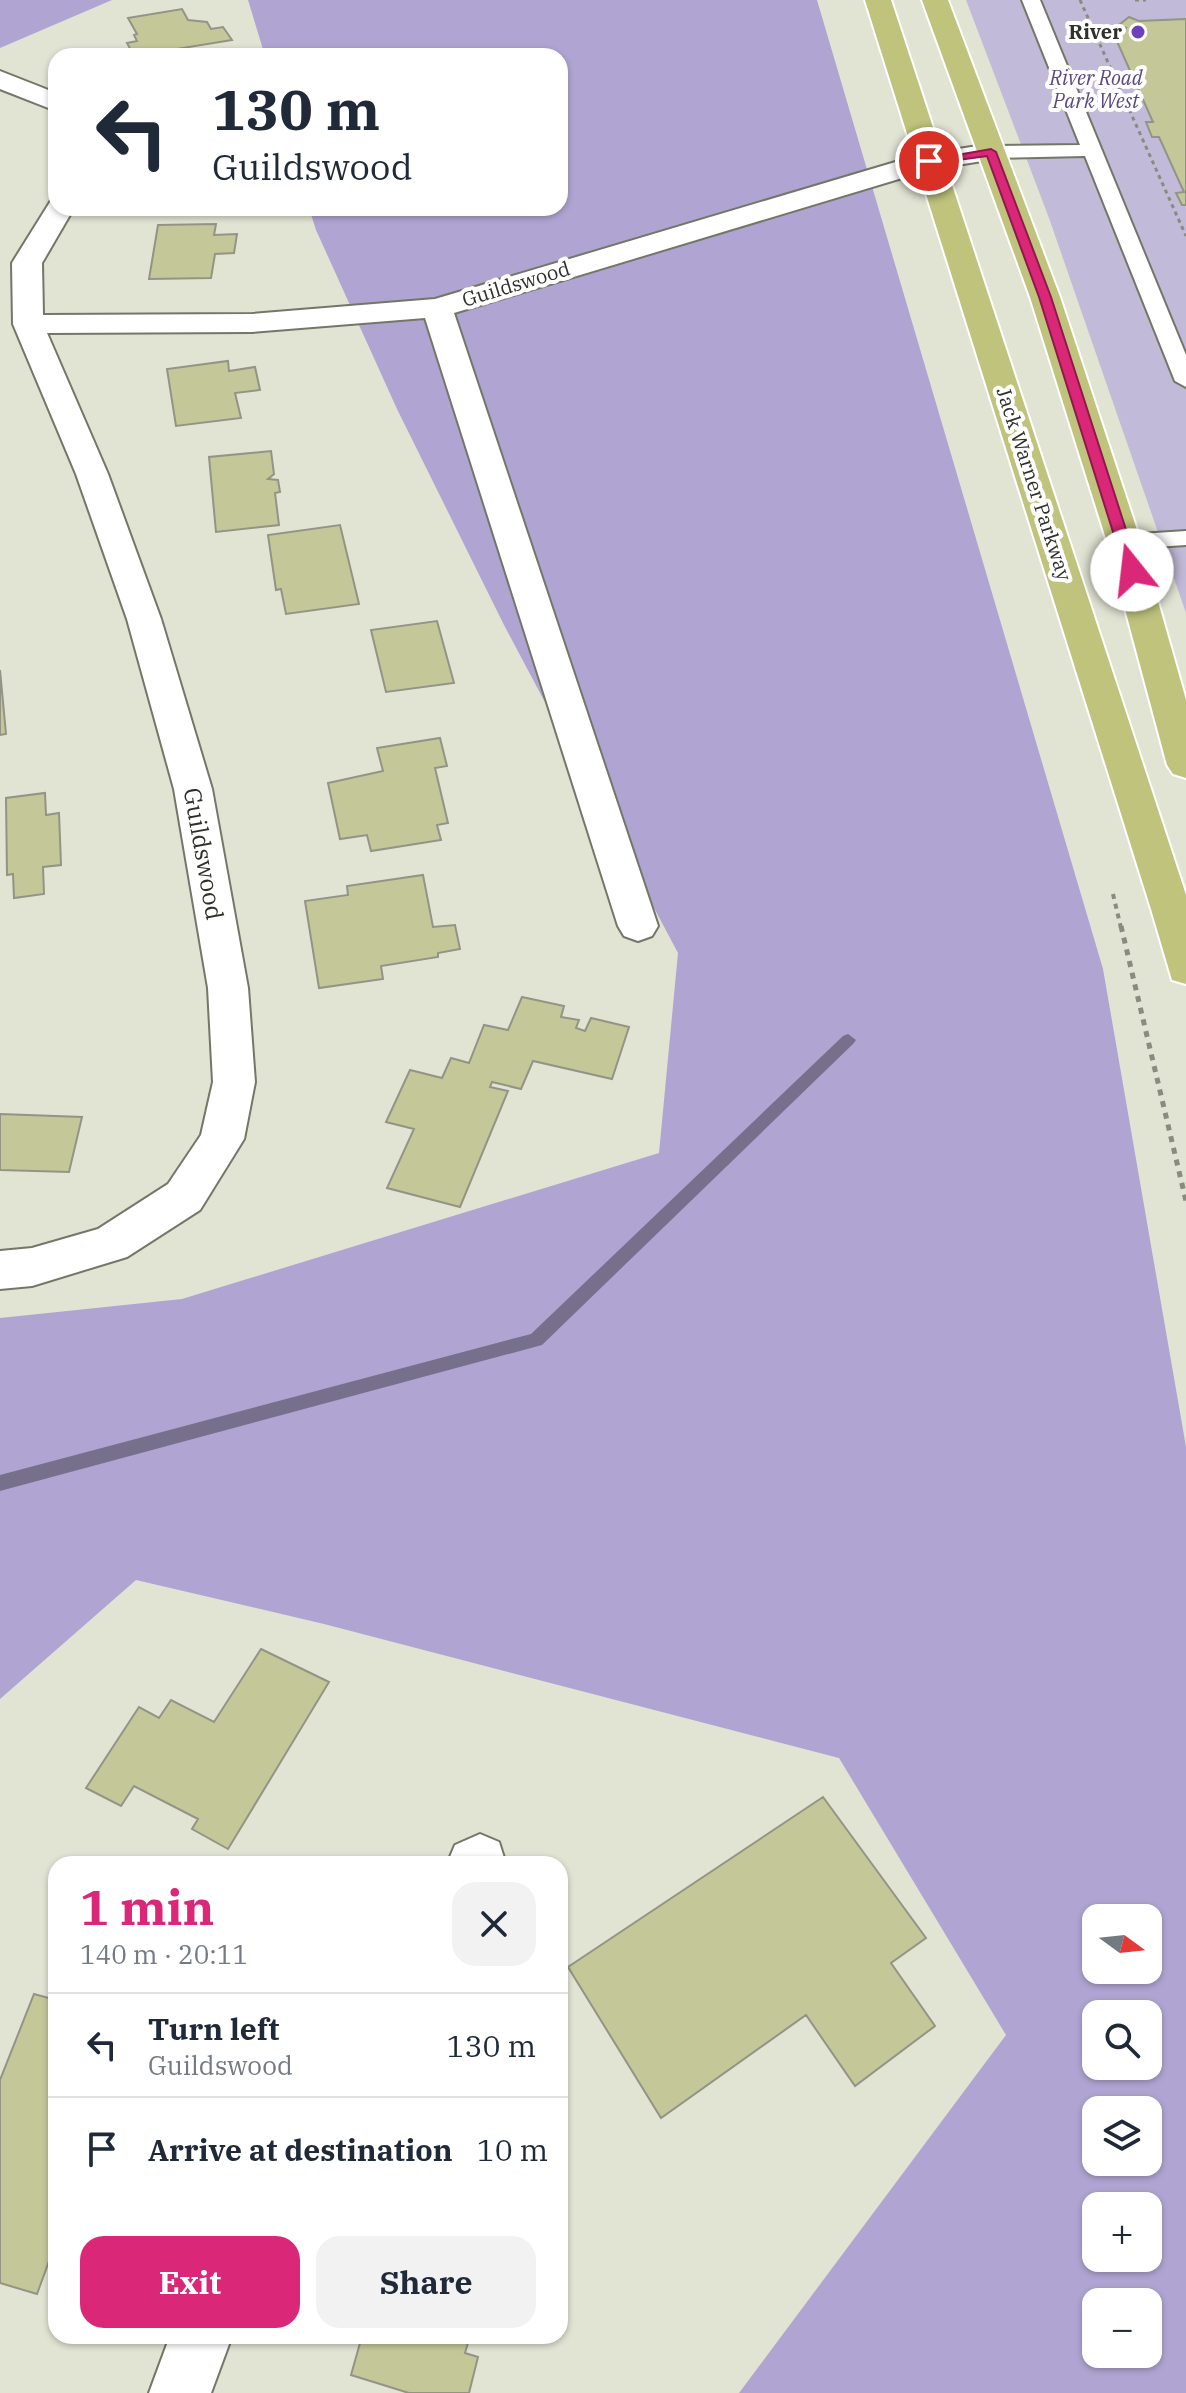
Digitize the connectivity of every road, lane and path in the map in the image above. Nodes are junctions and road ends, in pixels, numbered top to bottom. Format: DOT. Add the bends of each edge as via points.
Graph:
graph roads {
  1 [pos="878,0"];
  2 [pos="935,0"];
  3 [pos="1031,0"];
  4 [pos="1080,0"];
  5 [pos="1135,0"];
  6 [pos="1146,0"];
  7 [pos="0,79"];
  8 [pos="48,98"];
  9 [pos="1092,150"];
  10 [pos="991,152"];
  11 [pos="929,161"];
  12 [pos="55,216"];
  13 [pos="1186,236"];
  14 [pos="437,308"];
  15 [pos="28,324"];
  16 [pos="1186,381"];
  17 [pos="1186,538"];
  18 [pos="1124,542"];
  19 [pos="1186,765"];
  20 [pos="638,926"];
  21 [pos="1186,969"];
  22 [pos="0,1270"];
  23 [pos="198,2344"];
  24 [pos="180,2393"];
  1 -- 11 [label="main road, Jack Warner Parkway"];
  2 -- 10 [label="main road"];
  3 -- 9 [label="lane"];
  4 -- 13 [label="path"];
  5 -- 6 [label="path"];
  7 -- 8 [label="street"];
  9 -- 10 [label="lane"];
  9 -- 16 [label="lane"];
  10 -- 11 [label="street, Guildswood"];
  10 -- 18 [label="main road" via="1045,297"];
  11 -- 14 [label="street, Guildswood"];
  11 -- 21 [label="main road, Jack Warner Parkway"];
  12 -- 15 [label="street, Guildswood" via="27,263"];
  14 -- 15 [label="street, Guildswood" via="252,323"];
  14 -- 20 [label="street"];
  15 -- 22 [label="street, Guildswood" via="92,474 144,619 193,789 228,988 234,1082 222,1139 184,1197 111,1244 32,1267"];
  17 -- 18 [label="lane"];
  18 -- 19 [label="main road"];
  23 -- 24 [label="street"];
}
